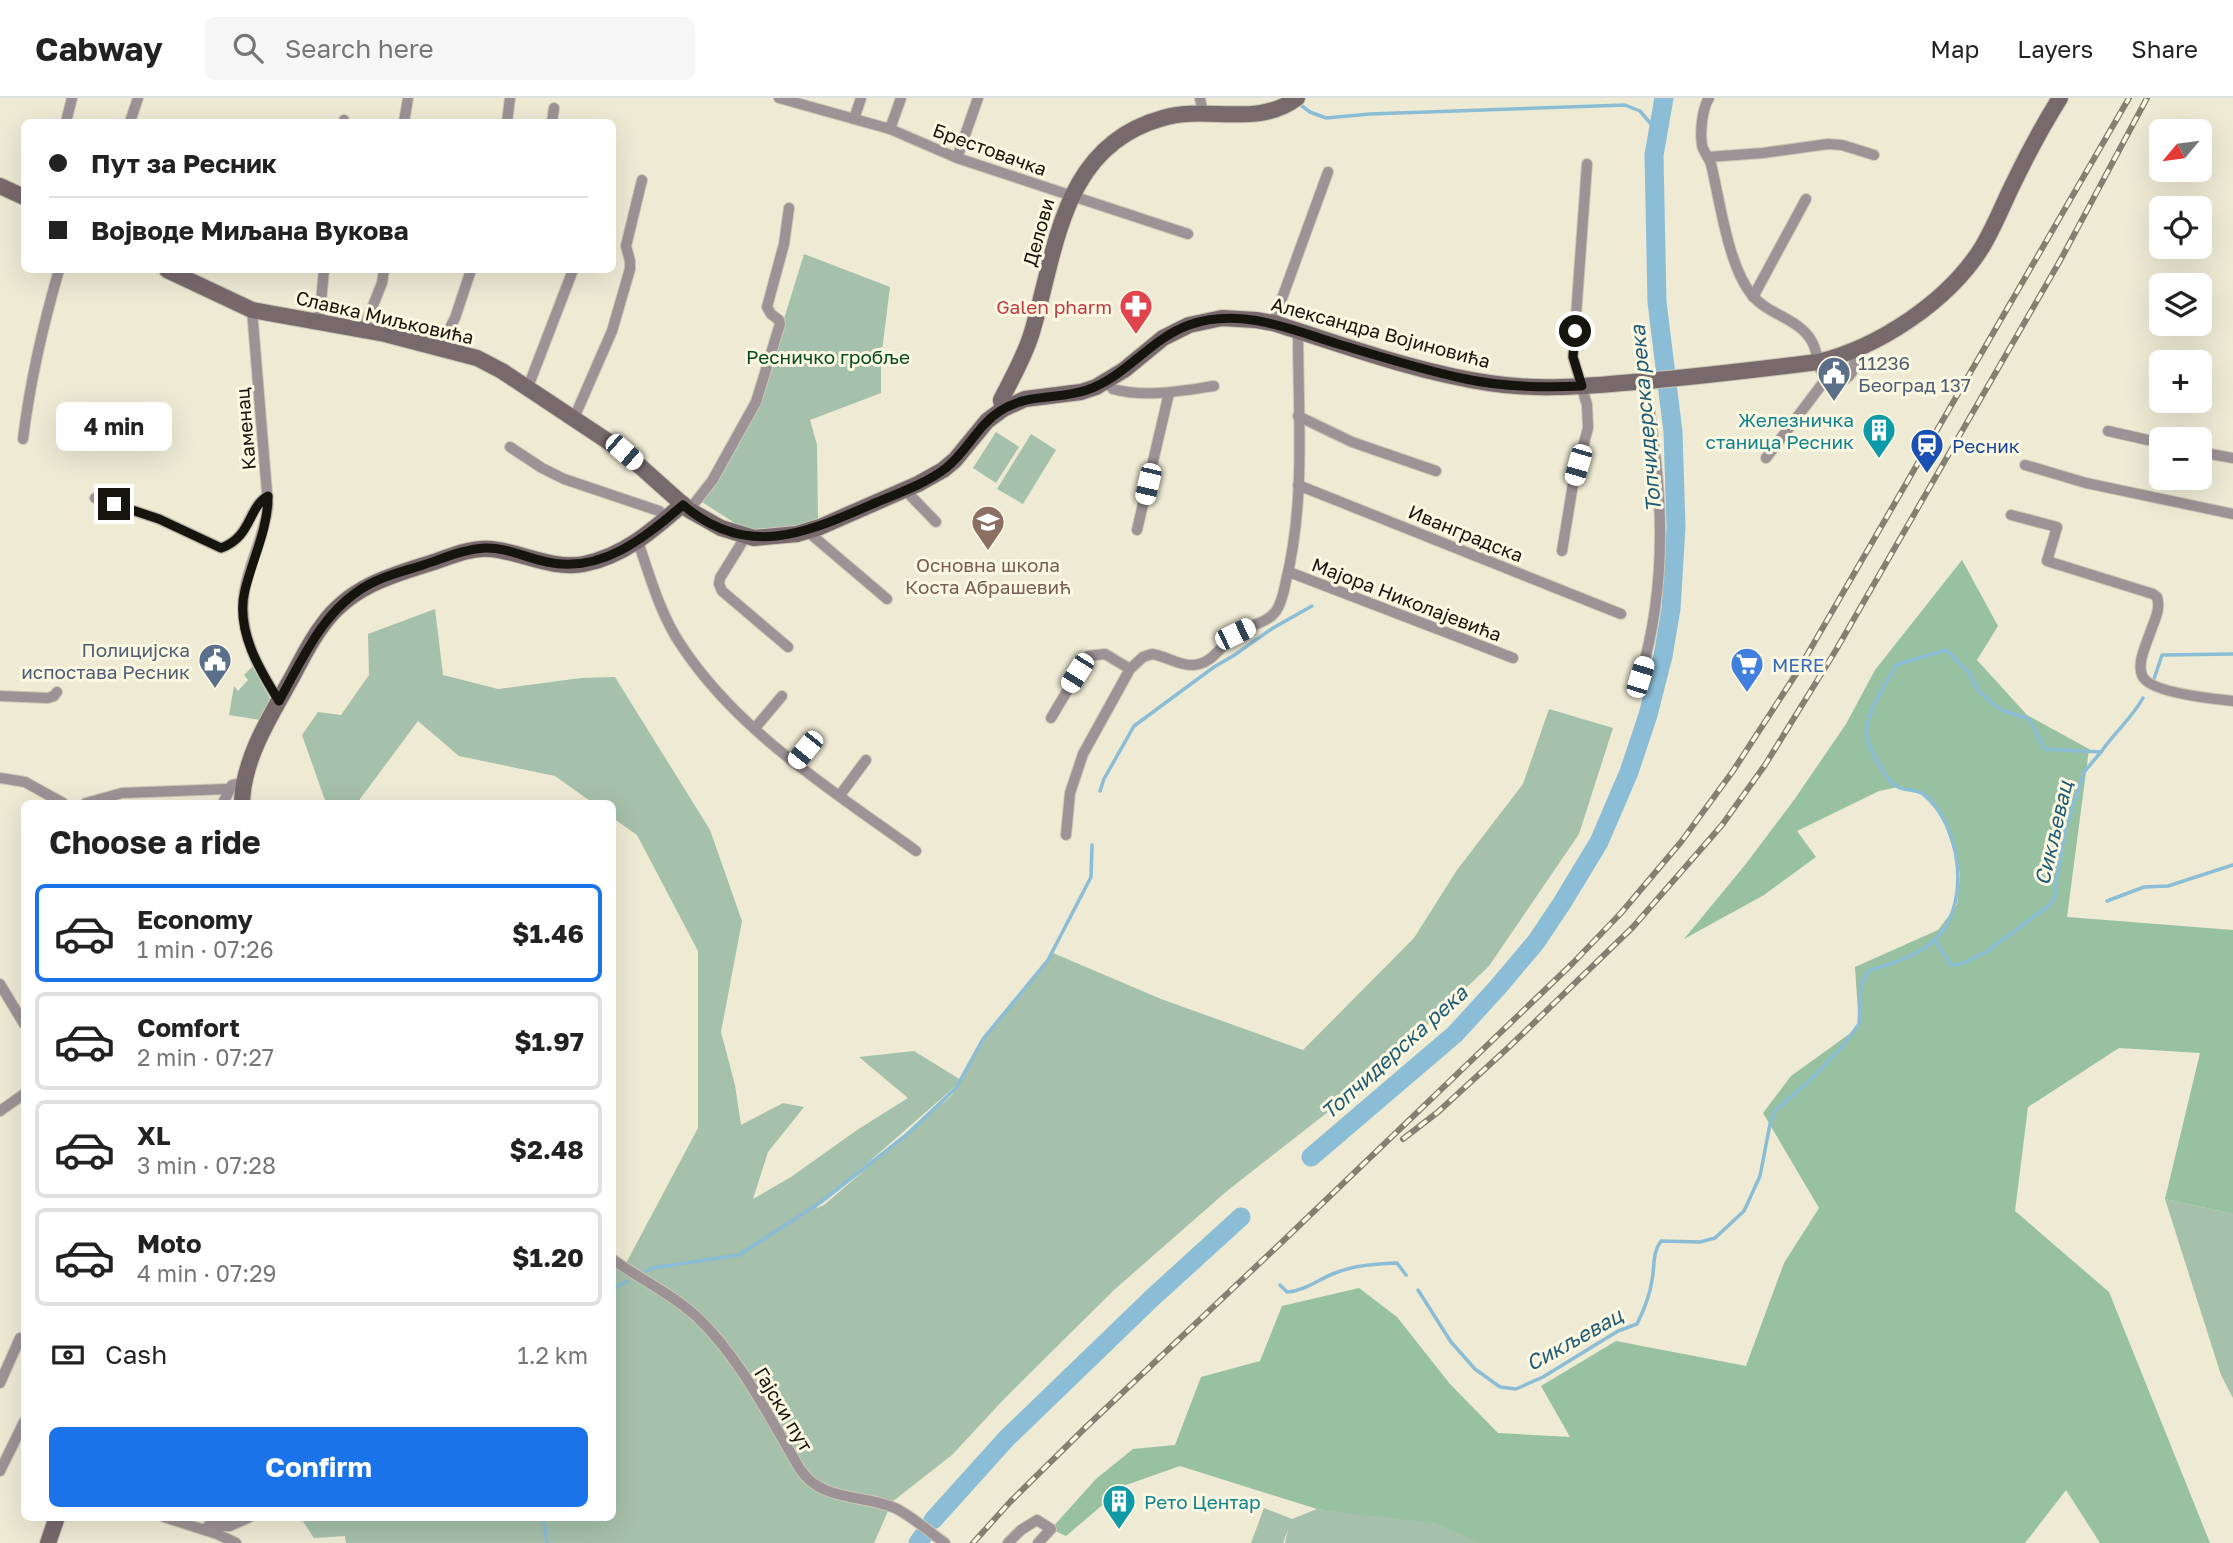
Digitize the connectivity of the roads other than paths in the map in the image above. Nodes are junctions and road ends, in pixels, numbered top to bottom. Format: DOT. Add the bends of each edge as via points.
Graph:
graph roads {
  1 [pos="72,98"];
  2 [pos="138,98"];
  3 [pos="408,98"];
  4 [pos="510,98"];
  5 [pos="861,98"];
  6 [pos="901,98"];
  7 [pos="978,98"];
  8 [pos="1709,98"];
  9 [pos="2060,98"];
  10 [pos="786,99"];
  11 [pos="1294,100"];
  12 [pos="1201,106"];
  13 [pos="554,108"];
  14 [pos="854,118"];
  15 [pos="67,119"];
  16 [pos="132,119"];
  17 [pos="404,119"];
  18 [pos="507,119"];
  19 [pos="552,119"];
  20 [pos="890,129"];
  21 [pos="1874,155"];
  22 [pos="1708,157"];
  23 [pos="957,158"];
  24 [pos="1587,164"];
  25 [pos="1328,172"];
  26 [pos="642,180"];
  27 [pos="0,186"];
  28 [pos="21,196"];
  29 [pos="1070,196"];
  30 [pos="1806,199"];
  31 [pos="789,208"];
  32 [pos="1188,234"];
  33 [pos="58,273"];
  34 [pos="173,273"];
  35 [pos="324,273"];
  36 [pos="383,273"];
  37 [pos="470,273"];
  38 [pos="572,273"];
  39 [pos="1753,296"];
  40 [pos="252,310"];
  41 [pos="319,322"];
  42 [pos="1273,323"];
  43 [pos="363,330"];
  44 [pos="1298,331"];
  45 [pos="440,347"];
  46 [pos="1852,351"];
  47 [pos="1818,362"];
  48 [pos="1826,379"];
  49 [pos="1646,381"];
  50 [pos="1107,382"];
  51 [pos="1214,386"];
  52 [pos="1582,386"];
  53 [pos="528,387"];
  54 [pos="1169,393"];
  55 [pos="1003,409"];
  56 [pos="1298,416"];
  57 [pos="574,418"];
  58 [pos="2108,431"];
  59 [pos="23,439"];
  60 [pos="2149,440"];
  61 [pos="510,447"];
  62 [pos="2212,454"];
  63 [pos="1766,458"];
  64 [pos="2233,458"];
  65 [pos="2025,465"];
  66 [pos="1436,471"];
  67 [pos="1298,485"];
  68 [pos="905,490"];
  69 [pos="268,496"];
  70 [pos="95,498"];
  71 [pos="686,507"];
  72 [pos="2233,514"];
  73 [pos="2011,515"];
  74 [pos="667,518"];
  75 [pos="936,522"];
  76 [pos="1138,530"];
  77 [pos="807,531"];
  78 [pos="746,536"];
  79 [pos="638,542"];
  80 [pos="1562,551"];
  81 [pos="1289,572"];
  82 [pos="887,599"];
  83 [pos="1621,614"];
  84 [pos="788,647"];
  85 [pos="1513,658"];
  86 [pos="1130,669"];
  87 [pos="1640,677"];
  88 [pos="57,692"];
  89 [pos="0,696"];
  90 [pos="782,696"];
  91 [pos="279,701"];
  92 [pos="2233,701"];
  93 [pos="1051,718"];
  94 [pos="755,727"];
  95 [pos="814,739"];
  96 [pos="866,760"];
  97 [pos="796,762"];
  98 [pos="0,778"];
  99 [pos="244,782"];
  100 [pos="228,789"];
  101 [pos="839,795"];
  102 [pos="58,800"];
  103 [pos="97,800"];
  104 [pos="224,800"];
  105 [pos="242,800"];
  106 [pos="1066,835"];
  107 [pos="916,851"];
  108 [pos="0,984"];
  109 [pos="21,1019"];
  110 [pos="21,1096"];
  111 [pos="0,1111"];
  112 [pos="616,1262"];
  113 [pos="19,1338"];
  114 [pos="0,1383"];
  115 [pos="21,1428"];
  116 [pos="0,1471"];
  117 [pos="56,1521"];
  118 [pos="175,1521"];
  119 [pos="241,1521"];
  120 [pos="194,1528"];
  121 [pos="48,1543"];
  122 [pos="236,1543"];
  123 [pos="945,1543"];
  124 [pos="1008,1543"];
  125 [pos="1038,1543"];
  1 -- 15 [label="street"];
  2 -- 16 [label="street"];
  3 -- 17 [label="street"];
  4 -- 18 [label="street"];
  5 -- 14 [label="street"];
  6 -- 20 [label="street"];
  7 -- 23 [label="street"];
  8 -- 22 [label="street" via="1702,142"];
  9 -- 46 [label="street, Александра Војиновића" via="1973,261 1926,308"];
  10 -- 14 [label="street, Брестовачка"];
  11 -- 12 [label="street, Делови" via="1265,113"];
  12 -- 29 [label="street, Делови" via="1133,130 1107,149"];
  13 -- 19 [label="street"];
  14 -- 20 [label="street, Брестовачка"];
  20 -- 23 [label="street, Брестовачка"];
  21 -- 22 [label="street" via="1828,144"];
  22 -- 39 [label="street" via="1736,264"];
  23 -- 29 [label="street, Брестовачка"];
  24 -- 52 [label="street" via="1573,357"];
  25 -- 42 [label="street"];
  26 -- 57 [label="street" via="626,246 631,265 620,306"];
  27 -- 28 [label="street"];
  29 -- 32 [label="street, Брестовачка"];
  29 -- 55 [label="street, Делови" via="1031,335 1001,400"];
  30 -- 39 [label="street"];
  31 -- 71 [label="street" via="767,307 780,324 756,402 712,481"];
  33 -- 59 [label="street"];
  34 -- 40 [label="street, Славка Миљковића"];
  35 -- 41 [label="street"];
  36 -- 43 [label="street"];
  37 -- 45 [label="street"];
  38 -- 53 [label="street"];
  39 -- 47 [label="street" via="1807,335"];
  40 -- 41 [label="street, Славка Миљковића"];
  40 -- 69 [label="street, Каменац"];
  41 -- 43 [label="street, Славка Миљковића"];
  42 -- 44 [label="street, Александра Војиновића"];
  42 -- 50 [label="street, Александра Војиновића" via="1222,318 1189,325 1163,338"];
  43 -- 45 [label="street, Славка Миљковића"];
  44 -- 52 [label="street, Александра Војиновића" via="1461,378 1515,386"];
  44 -- 56 [label="street"];
  45 -- 53 [label="street, Славка Миљковића" via="477,358"];
  46 -- 47 [label="street, Александра Војиновића"];
  46 -- 48 [label="street" via="1855,364 1851,375 1840,382"];
  47 -- 48 [label="street"];
  47 -- 49 [label="street, Александра Војиновића"];
  48 -- 63 [label="street"];
  49 -- 52 [label="street, Александра Војиновића"];
  49 -- 87 [label="street" via="1660,520 1657,601"];
  50 -- 54 [label="street" via="1118,391"];
  50 -- 55 [label="street, Александра Војиновића" via="1081,392 1025,399"];
  51 -- 54 [label="street"];
  52 -- 80 [label="street" via="1588,428"];
  53 -- 57 [label="street, Славка Миљковића"];
  54 -- 76 [label="street"];
  55 -- 68 [label="street, Славка Миљковића" via="943,470"];
  56 -- 66 [label="street" via="1352,442"];
  56 -- 67 [label="street"];
  57 -- 71 [label="street, Славка Миљковића" via="624,452"];
  58 -- 60 [label="street"];
  61 -- 74 [label="street" via="564,479 659,511"];
  62 -- 64 [label="street"];
  65 -- 72 [label="street" via="2086,483"];
  67 -- 81 [label="street"];
  67 -- 83 [label="street, Иванградска"];
  68 -- 75 [label="street"];
  68 -- 77 [label="street, Славка Миљковића"];
  69 -- 70 [label="street" via="236,541 221,548 159,519"];
  69 -- 91 [label="street, Каменац" via="267,521 243,607 254,657"];
  71 -- 74 [label="street"];
  71 -- 78 [label="street, Славка Миљковића" via="721,528"];
  73 -- 92 [label="street" via="2057,527 2047,561 2153,594 2159,604 2141,664 2144,680 2167,690"];
  74 -- 79 [label="street"];
  77 -- 78 [label="street, Славка Миљковића" via="782,537"];
  77 -- 82 [label="street"];
  78 -- 84 [label="street" via="719,584"];
  79 -- 91 [label="street" via="572,566 492,549 476,550 381,579 348,598 329,617"];
  79 -- 94 [label="street" via="657,597 682,646 726,701"];
  81 -- 85 [label="street, Мајора Николајевића"];
  81 -- 86 [label="street" via="1276,611 1235,634 1206,661 1187,665 1152,653"];
  86 -- 93 [label="street" via="1105,654 1088,656"];
  86 -- 106 [label="street" via="1077,767"];
  88 -- 89 [label="street" via="48,698"];
  90 -- 94 [label="street"];
  91 -- 99 [label="street"];
  94 -- 97 [label="street"];
  95 -- 97 [label="street"];
  96 -- 101 [label="street"];
  97 -- 101 [label="street"];
  98 -- 102 [label="street" via="25,782"];
  99 -- 100 [label="street"];
  99 -- 105 [label="street"];
  100 -- 103 [label="street" via="122,793"];
  100 -- 104 [label="street"];
  101 -- 107 [label="street"];
  108 -- 109 [label="street"];
  110 -- 111 [label="street"];
  112 -- 123 [label="street, Гајски пут" via="682,1305 715,1336 809,1480 830,1493 896,1508"];
  113 -- 114 [label="street"];
  115 -- 116 [label="street"];
  117 -- 121 [label="street"];
  118 -- 120 [label="street"];
  119 -- 120 [label="street"];
  120 -- 122 [label="street"];
  124 -- 125 [label="street" via="1037,1520 1051,1529"];
}
